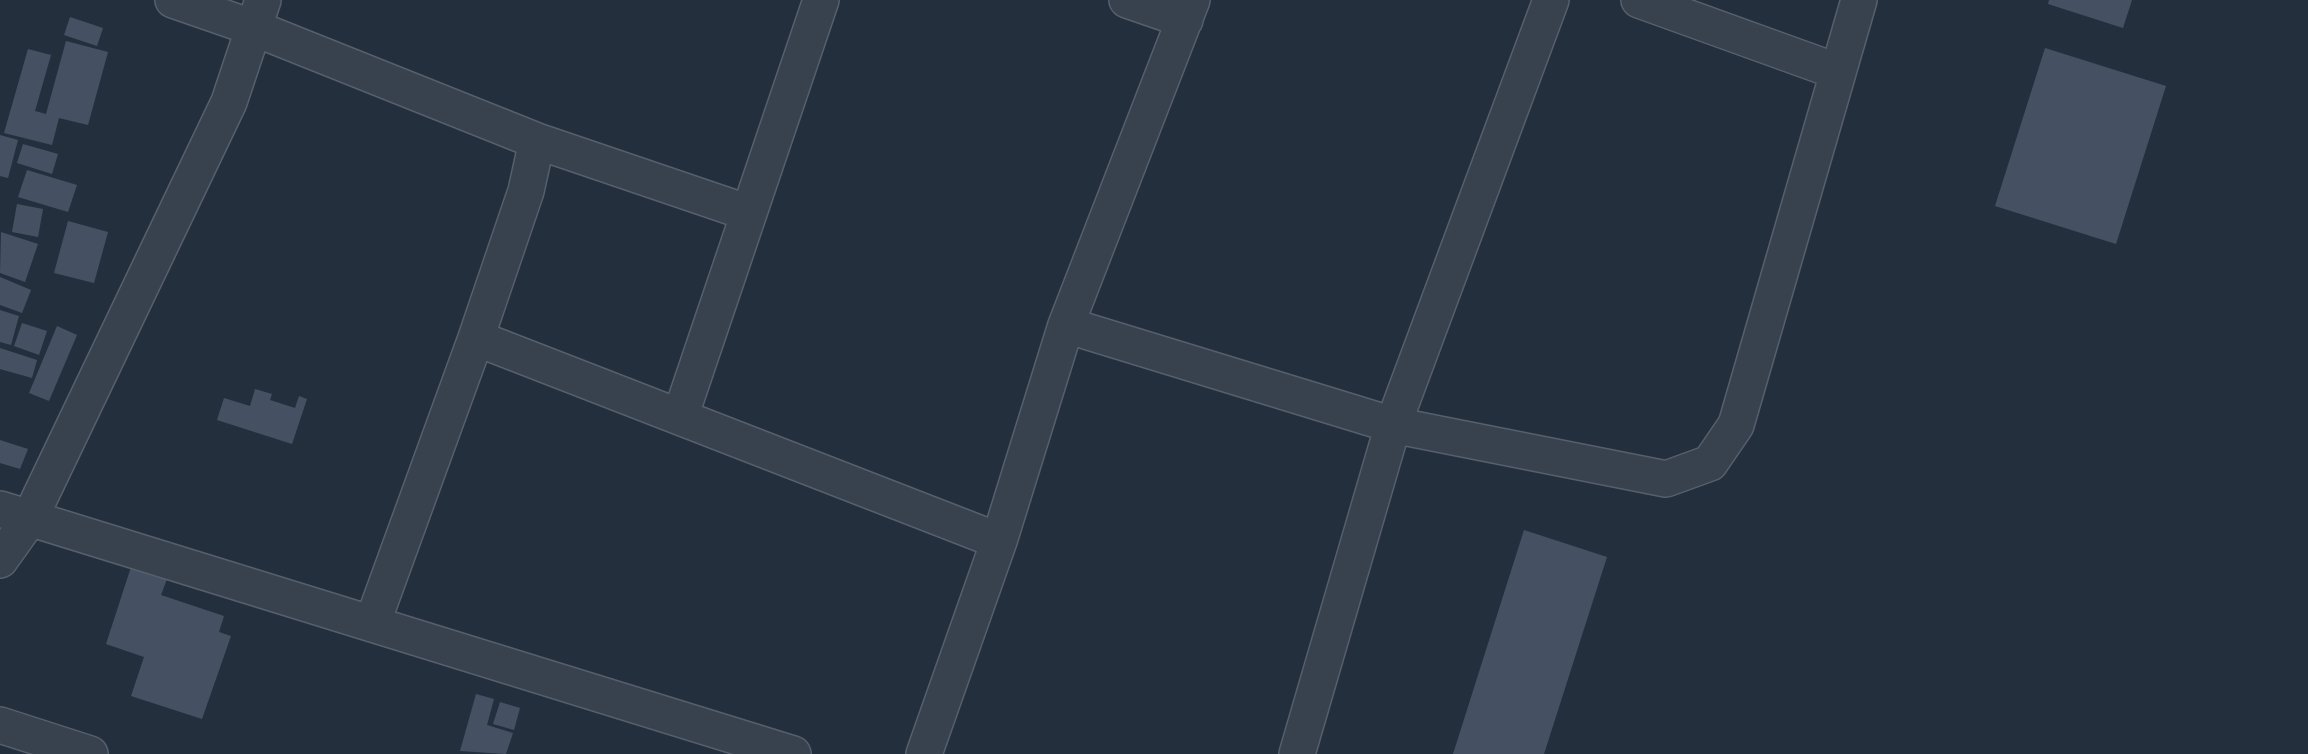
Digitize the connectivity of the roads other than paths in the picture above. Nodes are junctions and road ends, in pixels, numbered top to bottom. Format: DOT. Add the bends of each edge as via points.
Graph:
graph roads {
  1 [pos="173,0"];
  2 [pos="821,0"];
  3 [pos="1127,0"];
  4 [pos="1551,0"];
  5 [pos="1639,0"];
  6 [pos="1859,0"];
  7 [pos="1188,10"];
  8 [pos="258,14"];
  9 [pos="1836,71"];
  10 [pos="537,141"];
  11 [pos="749,213"];
  12 [pos="1066,326"];
  13 [pos="476,338"];
  14 [pos="680,416"];
  15 [pos="1392,425"];
  16 [pos="15,513"];
  17 [pos="999,541"];
  18 [pos="0,560"];
  19 [pos="372,624"];
  20 [pos="0,725"];
  21 [pos="90,754"];
  22 [pos="793,754"];
  23 [pos="924,754"];
  24 [pos="1297,754"];
  1 -- 8 [label="street"];
  2 -- 11 [label="street"];
  3 -- 7 [label="street"];
  4 -- 15 [label="street"];
  5 -- 9 [label="street"];
  6 -- 9 [label="street"];
  7 -- 12 [label="street"];
  8 -- 10 [label="street"];
  8 -- 16 [label="street" via="229,102"];
  9 -- 15 [label="street" via="1736,425 1710,463 1666,479"];
  10 -- 11 [label="street"];
  10 -- 13 [label="street" via="526,191"];
  11 -- 14 [label="street"];
  12 -- 15 [label="street"];
  12 -- 17 [label="street"];
  13 -- 14 [label="street"];
  13 -- 19 [label="street"];
  14 -- 17 [label="street"];
  15 -- 24 [label="street"];
  16 -- 18 [label="street"];
  16 -- 19 [label="street"];
  17 -- 23 [label="street"];
  19 -- 22 [label="street"];
  20 -- 21 [label="street"];
}
